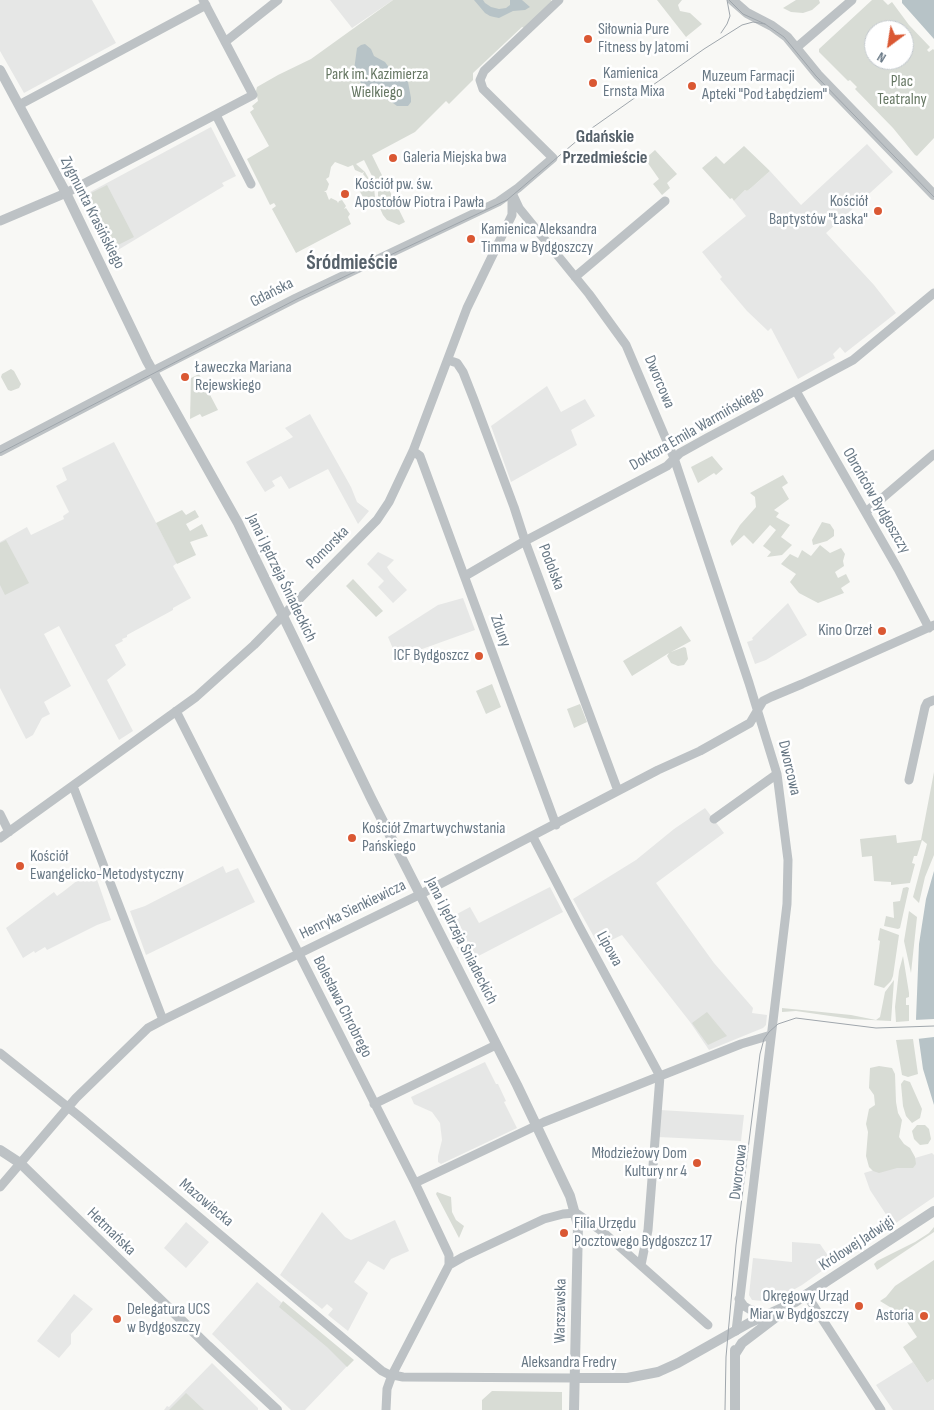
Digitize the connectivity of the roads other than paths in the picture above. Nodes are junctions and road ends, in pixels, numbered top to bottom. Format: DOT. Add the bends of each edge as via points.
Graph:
graph roads {
  1 [pos="278,0"];
  2 [pos="559,0"];
  3 [pos="732,0"];
  4 [pos="852,0"];
  5 [pos="204,3"];
  6 [pos="225,42"];
  7 [pos="796,48"];
  8 [pos="0,70"];
  9 [pos="19,105"];
  10 [pos="216,115"];
  11 [pos="251,184"];
  12 [pos="66,194"];
  13 [pos="512,194"];
  14 [pos="934,195"];
  15 [pos="665,201"];
  16 [pos="0,220"];
  17 [pos="575,277"];
  18 [pos="934,293"];
  19 [pos="448,360"];
  20 [pos="153,371"];
  21 [pos="796,391"];
  22 [pos="0,451"];
  23 [pos="413,451"];
  24 [pos="934,454"];
  25 [pos="674,458"];
  26 [pos="866,512"];
  27 [pos="525,541"];
  28 [pos="465,576"];
  29 [pos="283,615"];
  30 [pos="931,626"];
  31 [pos="934,700"];
  32 [pos="758,710"];
  33 [pos="176,711"];
  34 [pos="777,774"];
  35 [pos="909,780"];
  36 [pos="73,786"];
  37 [pos="618,791"];
  38 [pos="0,814"];
  39 [pos="714,819"];
  40 [pos="556,825"];
  41 [pos="10,832"];
  42 [pos="533,837"];
  43 [pos="0,838"];
  44 [pos="420,894"];
  45 [pos="298,953"];
  46 [pos="163,1020"];
  47 [pos="771,1034"];
  48 [pos="496,1045"];
  49 [pos="0,1053"];
  50 [pos="660,1076"];
  51 [pos="374,1104"];
  52 [pos="68,1108"];
  53 [pos="537,1125"];
  54 [pos="0,1150"];
  55 [pos="20,1163"];
  56 [pos="415,1183"];
  57 [pos="0,1188"];
  58 [pos="934,1211"];
  59 [pos="576,1213"];
  60 [pos="449,1265"];
  61 [pos="641,1265"];
  62 [pos="806,1294"];
  63 [pos="739,1299"];
  64 [pos="795,1302"];
  65 [pos="765,1315"];
  66 [pos="708,1325"];
  67 [pos="736,1331"];
  68 [pos="735,1354"];
  69 [pos="392,1375"];
  70 [pos="574,1378"];
  71 [pos="276,1410"];
  72 [pos="386,1410"];
  73 [pos="574,1410"];
  74 [pos="735,1410"];
  75 [pos="881,1410"];
  1 -- 6 [label="street"];
  2 -- 13 [label="street, Gdańska" via="482,74 480,84 490,96 553,158"];
  3 -- 7 [label="street" via="745,12 778,30"];
  4 -- 7 [label="street"];
  5 -- 6 [label="street"];
  5 -- 9 [label="street"];
  6 -- 10 [label="street" via="253,95"];
  7 -- 14 [label="street" via="826,84"];
  8 -- 9 [label="street, Zygmunta Krasińskiego"];
  9 -- 12 [label="street, Zygmunta Krasińskiego"];
  10 -- 11 [label="street"];
  10 -- 12 [label="street"];
  12 -- 16 [label="street"];
  12 -- 20 [label="street, Zygmunta Krasińskiego"];
  13 -- 17 [label="street, Dworcowa" via="519,208"];
  13 -- 19 [label="street, Pomorska" via="512,215 467,308"];
  13 -- 20 [label="street, Gdańska"];
  15 -- 17 [label="street"];
  17 -- 25 [label="street, Dworcowa" via="626,345"];
  18 -- 21 [label="street, Doktora Emila Warmińskiego" via="853,360"];
  19 -- 23 [label="street, Pomorska"];
  19 -- 27 [label="street, Podolska" via="457,363 463,372"];
  20 -- 22 [label="street, Gdańska"];
  20 -- 29 [label="street, Jana i Jędrzeja Śniadeckich" via="238,523"];
  21 -- 25 [label="street, Doktora Emila Warmińskiego"];
  21 -- 26 [label="street, Obrońców Bydgoszczy"];
  23 -- 28 [label="street, Zduny" via="420,456"];
  23 -- 29 [label="street, Pomorska" via="389,502 376,520"];
  24 -- 26 [label="street"];
  25 -- 27 [label="street, Doktora Emila Warmińskiego" via="667,466"];
  25 -- 32 [label="street, Dworcowa"];
  26 -- 30 [label="street, Obrońców Bydgoszczy"];
  27 -- 28 [label="street, Doktora Emila Warmińskiego"];
  27 -- 37 [label="street, Podolska"];
  28 -- 40 [label="street, Zduny"];
  29 -- 33 [label="street, Pomorska" via="227,670"];
  29 -- 44 [label="street, Jana i Jędrzeja Śniadeckich"];
  30 -- 32 [label="street, Henryka Sienkiewicza" via="771,697"];
  31 -- 35 [label="street" via="925,707"];
  32 -- 34 [label="street, Dworcowa"];
  32 -- 37 [label="street, Henryka Sienkiewicza" via="744,728"];
  33 -- 36 [label="street, Pomorska"];
  33 -- 45 [label="street, Bolesława Chrobrego"];
  34 -- 39 [label="street"];
  34 -- 47 [label="street, Dworcowa" via="788,876"];
  36 -- 41 [label="street, Pomorska"];
  36 -- 46 [label="street"];
  37 -- 40 [label="street, Henryka Sienkiewicza"];
  38 -- 41 [label="street"];
  40 -- 42 [label="street, Henryka Sienkiewicza"];
  41 -- 43 [label="street, Pomorska"];
  42 -- 44 [label="street, Henryka Sienkiewicza"];
  42 -- 50 [label="street, Lipowa"];
  44 -- 45 [label="street, Henryka Sienkiewicza"];
  44 -- 48 [label="street, Jana i Jędrzeja Śniadeckich"];
  45 -- 46 [label="street, Henryka Sienkiewicza"];
  45 -- 51 [label="street, Bolesława Chrobrego"];
  46 -- 52 [label="street, Henryka Sienkiewicza" via="148,1028"];
  47 -- 50 [label="street"];
  47 -- 63 [label="street, Dworcowa"];
  48 -- 51 [label="street"];
  48 -- 53 [label="street, Jana i Jędrzeja Śniadeckich"];
  49 -- 52 [label="street, Mazowiecka"];
  50 -- 53 [label="street"];
  50 -- 61 [label="street" via="648,1230"];
  51 -- 56 [label="street, Bolesława Chrobrego"];
  52 -- 55 [label="street, Henryka Sienkiewicza"];
  52 -- 69 [label="street, Mazowiecka" via="373,1364"];
  53 -- 56 [label="street"];
  53 -- 59 [label="street, Jana i Jędrzeja Śniadeckich"];
  54 -- 55 [label="street, Hetmańska"];
  55 -- 57 [label="street, Henryka Sienkiewicza"];
  55 -- 71 [label="street, Hetmańska"];
  56 -- 60 [label="street, Bolesława Chrobrego" via="447,1250"];
  58 -- 62 [label="street, Królowej Jadwigi"];
  59 -- 60 [label="street" via="544,1218"];
  59 -- 61 [label="street"];
  59 -- 70 [label="street, Warszawska"];
  60 -- 69 [label="street"];
  61 -- 66 [label="street"];
  62 -- 64 [label="street, Królowej Jadwigi"];
  62 -- 75 [label="street"];
  63 -- 65 [label="street" via="744,1306"];
  63 -- 67 [label="street, Dworcowa"];
  64 -- 65 [label="street, Królowej Jadwigi"];
  64 -- 68 [label="street, Królowej Jadwigi" via="742,1343"];
  65 -- 67 [label="street, Królowej Jadwigi"];
  67 -- 68 [label="street, Dworcowa"];
  67 -- 70 [label="street, Aleksandra Fredry" via="658,1372 627,1378"];
  68 -- 74 [label="street, Dworcowa"];
  69 -- 70 [label="street, Aleksandra Fredry" via="418,1378"];
  69 -- 72 [label="street" via="387,1389"];
  70 -- 73 [label="street, Warszawska"];
}
